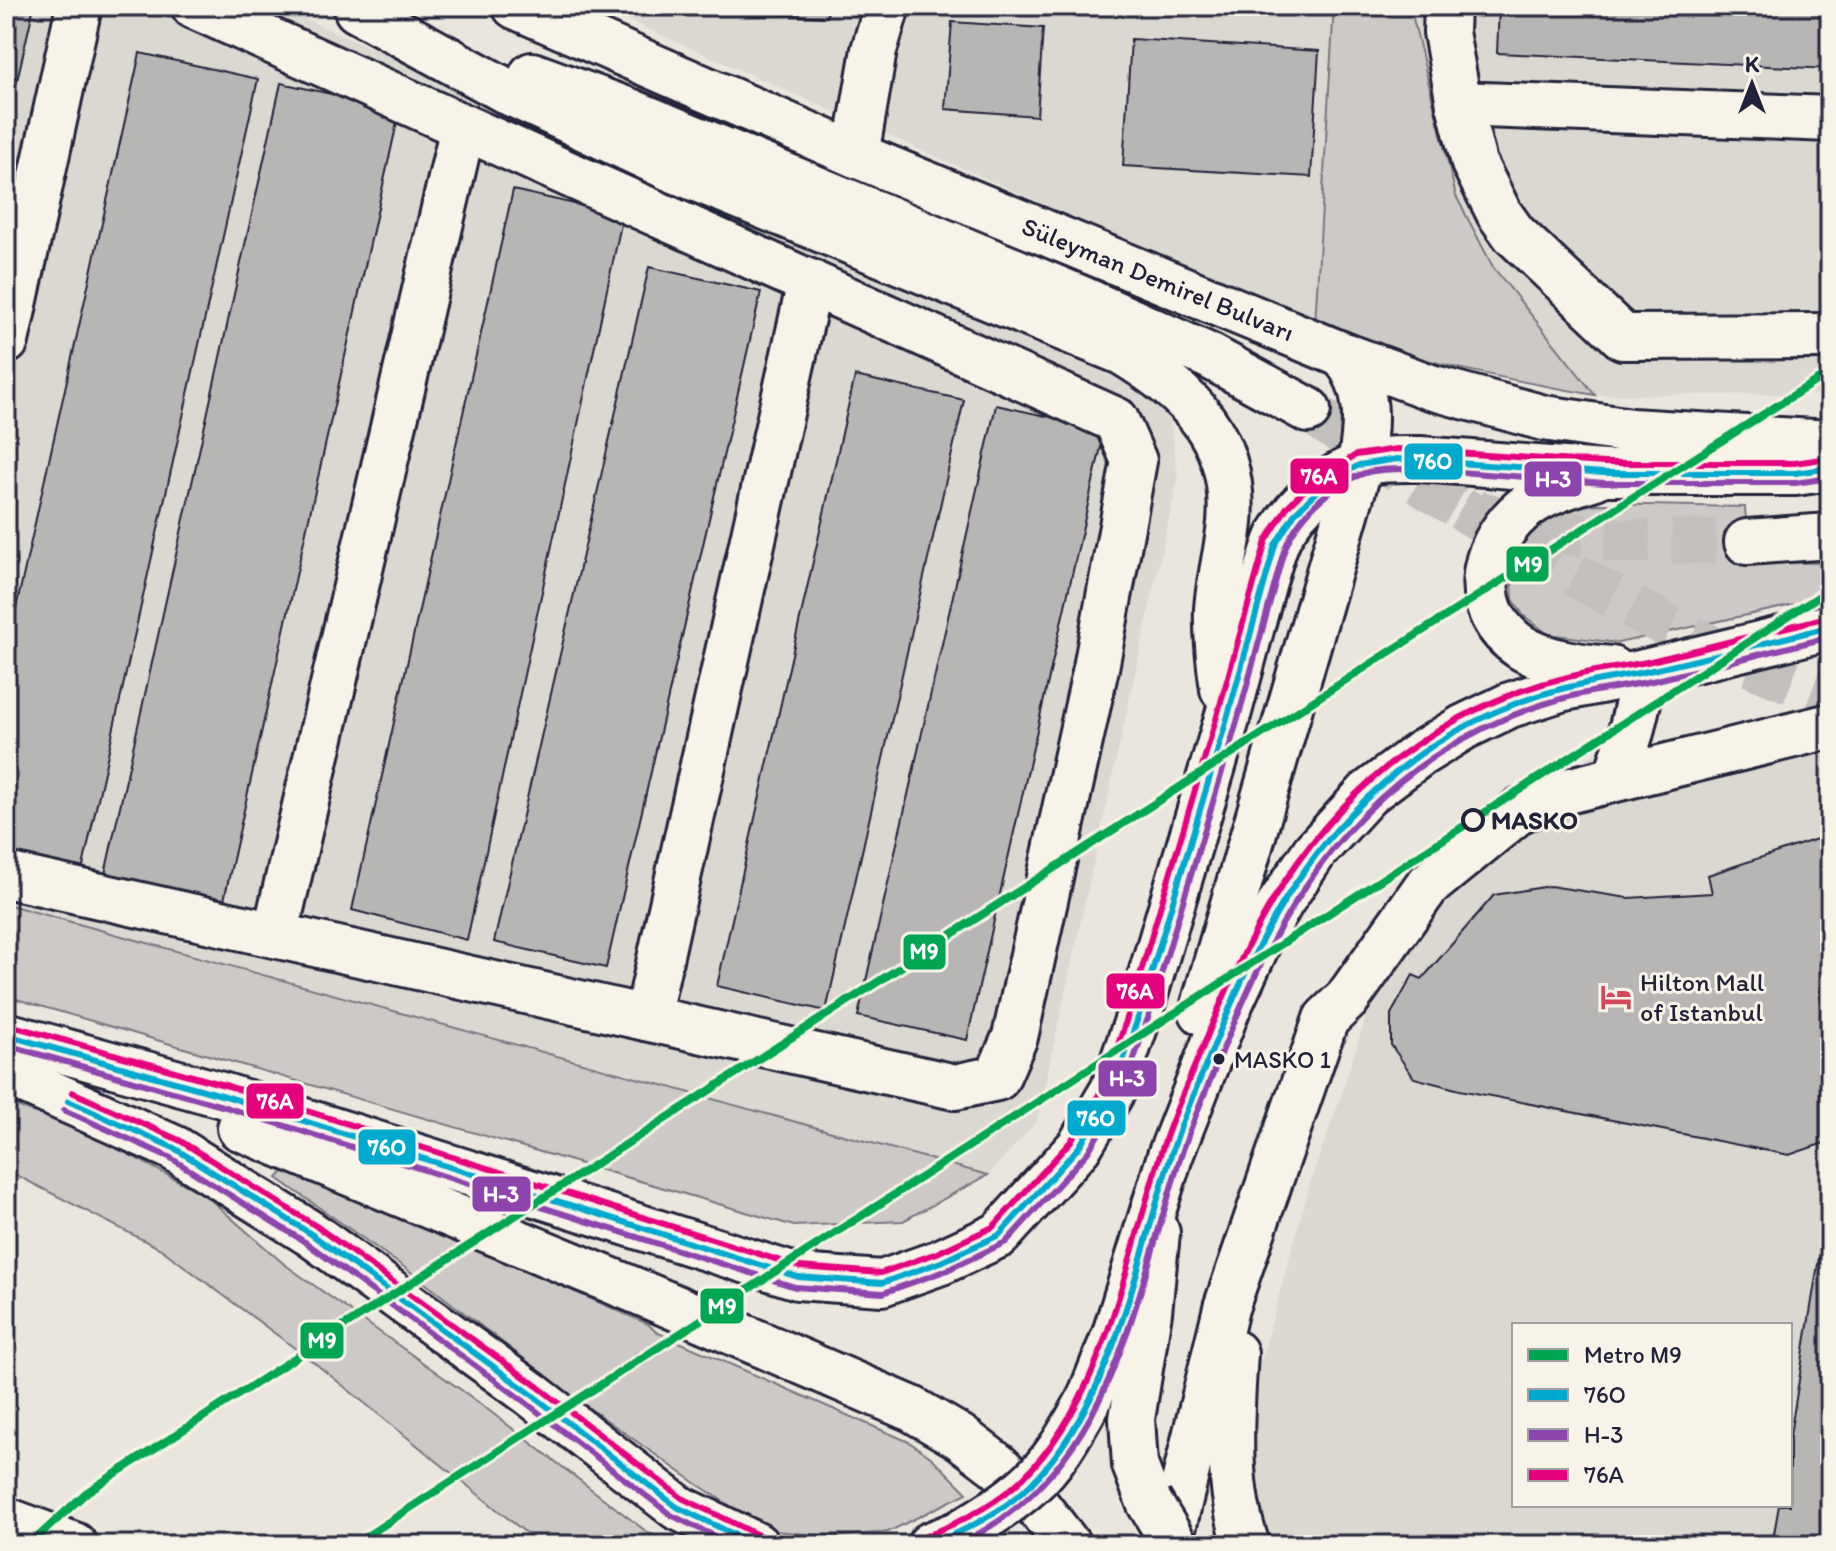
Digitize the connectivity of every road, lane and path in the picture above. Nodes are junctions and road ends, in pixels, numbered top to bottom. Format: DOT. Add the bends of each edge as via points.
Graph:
graph roads {
  1 [pos="79,6"];
  2 [pos="194,6"];
  3 [pos="515,6"];
  4 [pos="866,6"];
  5 [pos="887,6"];
  6 [pos="1447,6"];
  7 [pos="353,8"];
  8 [pos="874,50"];
  9 [pos="1459,104"];
  10 [pos="1830,119"];
  11 [pos="463,127"];
  12 [pos="856,155"];
  13 [pos="810,282"];
  14 [pos="1830,336"];
  15 [pos="6,341"];
  16 [pos="1343,355"];
  17 [pos="1308,410"];
  18 [pos="1830,443"];
  19 [pos="1360,465"];
  20 [pos="1830,468"];
  21 [pos="1604,473"];
  22 [pos="1830,536"];
  23 [pos="1747,542"];
  24 [pos="1830,627"];
  25 [pos="1645,672"];
  26 [pos="1227,719"];
  27 [pos="1830,726"];
  28 [pos="1616,778"];
  29 [pos="6,875"];
  30 [pos="275,935"];
  31 [pos="647,1018"];
  32 [pos="21,1039"];
  33 [pos="6,1073"];
  34 [pos="1170,1156"];
  35 [pos="1156,1209"];
  36 [pos="1240,1268"];
  37 [pos="6,1520"];
  38 [pos="944,1540"];
  39 [pos="74,1545"];
  40 [pos="756,1545"];
  41 [pos="1068,1545"];
  42 [pos="1172,1545"];
  43 [pos="1247,1545"];
  1 -- 15 [label="main road"];
  2 -- 11 [label="main road"];
  3 -- 12 [label="main road, Süleyman Demirel Bulvarı"];
  4 -- 8 [label="main road"];
  5 -- 8 [label="main road"];
  6 -- 9 [label="main road" via="1446,32"];
  7 -- 17 [label="main road, Süleyman Demirel Bulvarı" via="632,112 1080,298 1209,356"];
  7 -- 26 [label="main road" via="508,92 670,168 1122,352 1166,380 1212,432 1225,465 1230,520 1217,605 1217,650"];
  8 -- 12 [label="main road"];
  9 -- 10 [label="main road"];
  9 -- 14 [label="main road" via="1474,163 1499,213 1514,234 1623,337"];
  11 -- 13 [label="main road"];
  11 -- 30 [label="main road"];
  12 -- 16 [label="main road, Süleyman Demirel Bulvarı"];
  13 -- 31 [label="main road"];
  13 -- 31 [label="main road" via="1116,420 1134,461 1096,668 1015,1037 997,1078 955,1087"];
  16 -- 18 [label="main road, Süleyman Demirel Bulvarı" via="1443,391 1544,418 1631,431"];
  16 -- 19 [label="main road" via="1356,370 1365,405"];
  19 -- 21 [label="main road" via="1420,459"];
  19 -- 26 [label="main road" via="1299,507 1279,536"];
  19 -- 34 [label="main road" via="1187,1064"];
  20 -- 21 [label="main road" via="1795,473"];
  21 -- 25 [label="main road" via="1559,488 1521,511 1499,536 1484,570 1486,598 1508,637 1524,649 1600,669"];
  22 -- 23 [label="main road"];
  24 -- 25 [label="main road"];
  25 -- 28 [label="main road"];
  25 -- 34 [label="main road" via="1510,705 1420,754 1368,793 1315,851 1258,943"];
  26 -- 32 [label="main road" via="1139,1015 1113,1090 1079,1147 999,1235 882,1283 798,1277 225,1096"];
  27 -- 28 [label="main road"];
  28 -- 36 [label="main road" via="1520,810 1427,886 1355,989 1326,1019"];
  29 -- 30 [label="main road"];
  30 -- 31 [label="main road"];
  32 -- 41 [label="main road" via="912,1409 998,1466"];
  33 -- 40 [label="main road" via="174,1148 311,1234 677,1507"];
  34 -- 35 [label="main road"];
  35 -- 38 [label="main road, bridge" via="1115,1334 1088,1402 1064,1444 1033,1483"];
  35 -- 42 [label="main road, bridge" via="1149,1312 1132,1419 1135,1465"];
  36 -- 42 [label="main road" via="1226,1308"];
  36 -- 43 [label="main road" via="1231,1463"];
  37 -- 39 [label="main road"];
}
